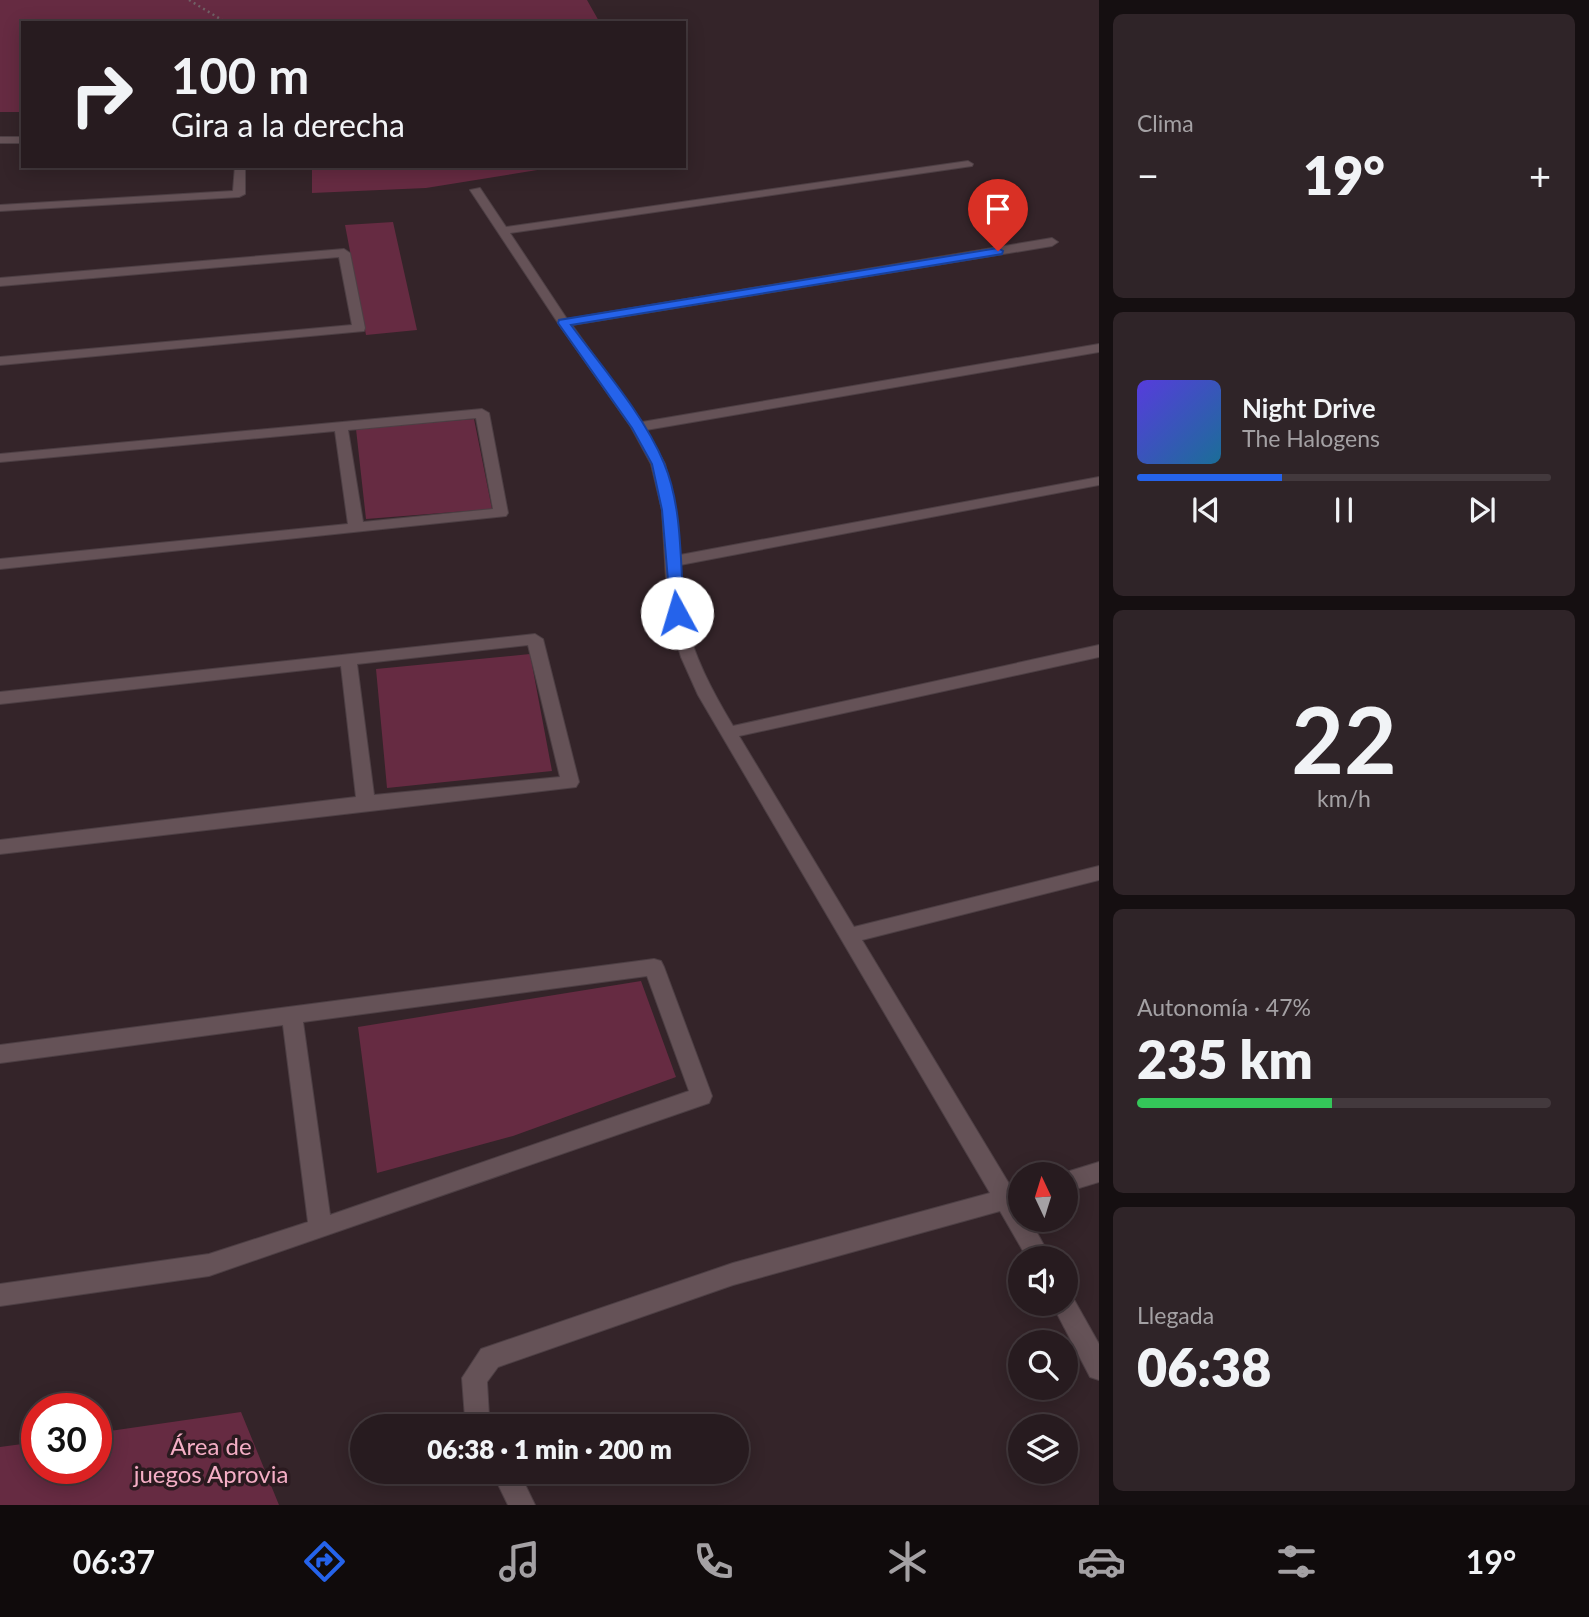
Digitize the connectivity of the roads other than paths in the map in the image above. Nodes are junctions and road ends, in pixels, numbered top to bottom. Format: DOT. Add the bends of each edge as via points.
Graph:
graph roads {
  1 [pos="0,140"];
  2 [pos="21,140"];
  3 [pos="968,164"];
  4 [pos="240,168"];
  5 [pos="476,190"];
  6 [pos="0,208"];
  7 [pos="502,231"];
  8 [pos="1052,243"];
  9 [pos="0,282"];
  10 [pos="564,323"];
  11 [pos="1099,348"];
  12 [pos="0,361"];
  13 [pos="341,426"];
  14 [pos="638,427"];
  15 [pos="0,458"];
  16 [pos="1099,481"];
  17 [pos="356,527"];
  18 [pos="671,562"];
  19 [pos="0,564"];
  20 [pos="1099,651"];
  21 [pos="348,659"];
  22 [pos="0,698"];
  23 [pos="727,733"];
  24 [pos="366,803"];
  25 [pos="0,847"];
  26 [pos="1099,873"];
  27 [pos="848,936"];
  28 [pos="292,1014"];
  29 [pos="0,1054"];
  30 [pos="1099,1172"];
  31 [pos="1078,1178"];
  32 [pos="1008,1189"];
  33 [pos="1008,1198"];
  34 [pos="320,1229"];
  35 [pos="0,1296"];
  36 [pos="1070,1316"];
  37 [pos="1099,1368"];
  38 [pos="477,1414"];
  39 [pos="511,1484"];
  40 [pos="522,1505"];
  1 -- 2 [label="street"];
  3 -- 7 [label="street"];
  4 -- 6 [label="street" via="239,194"];
  5 -- 7 [label="street"];
  7 -- 10 [label="street"];
  8 -- 10 [label="street"];
  9 -- 12 [label="street" via="344,253 359,328"];
  10 -- 14 [label="street"];
  11 -- 14 [label="street"];
  13 -- 15 [label="street"];
  13 -- 17 [label="street"];
  13 -- 17 [label="street" via="482,413 500,513"];
  14 -- 18 [label="street" via="659,464 669,510"];
  16 -- 18 [label="street"];
  17 -- 19 [label="street"];
  18 -- 23 [label="street" via="688,657"];
  20 -- 23 [label="street"];
  21 -- 22 [label="street"];
  21 -- 24 [label="street"];
  21 -- 24 [label="street" via="535,639 570,782"];
  23 -- 27 [label="street"];
  24 -- 25 [label="street"];
  26 -- 27 [label="street"];
  27 -- 32 [label="street"];
  28 -- 29 [label="street"];
  28 -- 34 [label="street"];
  28 -- 34 [label="street" via="654,967 701,1096"];
  30 -- 31 [label="street"];
  33 -- 38 [label="street" via="733,1274 490,1359 474,1378"];
  34 -- 35 [label="street" via="209,1265"];
  36 -- 37 [label="street"];
  39 -- 40 [label="street"];
}
